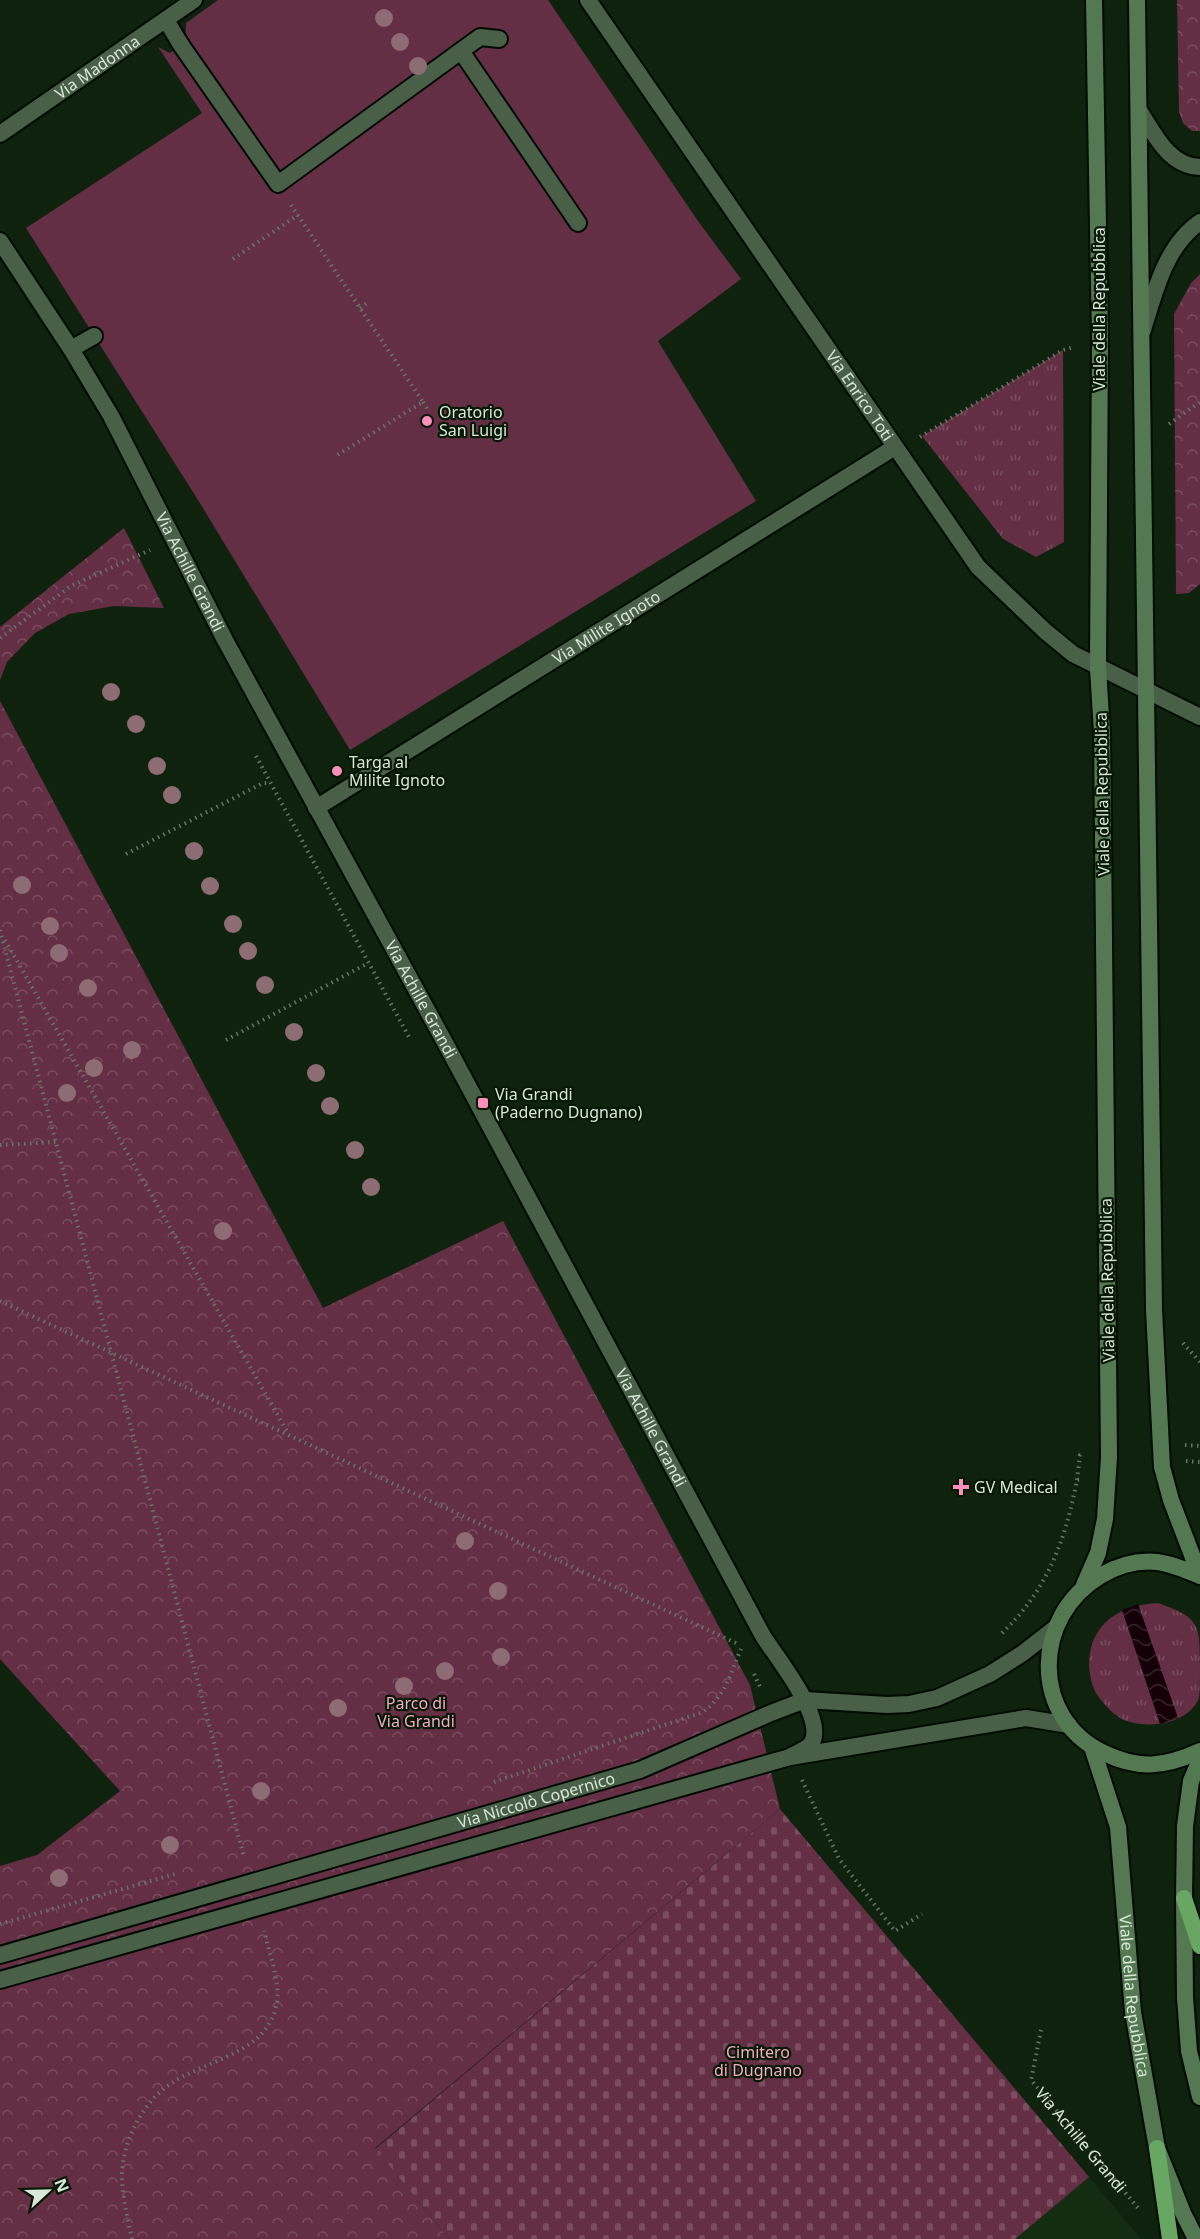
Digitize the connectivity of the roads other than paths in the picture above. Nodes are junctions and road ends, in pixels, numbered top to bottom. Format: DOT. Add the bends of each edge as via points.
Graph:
graph roads {
  1 [pos="194,0"];
  2 [pos="588,0"];
  3 [pos="1095,0"];
  4 [pos="1137,0"];
  5 [pos="166,20"];
  6 [pos="499,39"];
  7 [pos="461,51"];
  8 [pos="1139,110"];
  9 [pos="0,134"];
  10 [pos="1200,167"];
  11 [pos="1200,222"];
  12 [pos="579,223"];
  13 [pos="0,241"];
  14 [pos="94,336"];
  15 [pos="1141,340"];
  16 [pos="71,349"];
  17 [pos="895,447"];
  18 [pos="1098,668"];
  19 [pos="1146,690"];
  20 [pos="1200,717"];
  21 [pos="316,808"];
  22 [pos="1200,1576"];
  23 [pos="1084,1586"];
  24 [pos="1055,1628"];
  25 [pos="805,1701"];
  26 [pos="1069,1725"];
  27 [pos="1092,1748"];
  28 [pos="1200,1751"];
  29 [pos="790,1757"];
  30 [pos="1200,1760"];
  31 [pos="1184,1898"];
  32 [pos="1200,1946"];
  33 [pos="0,1955"];
  34 [pos="0,1980"];
  35 [pos="1200,2097"];
  36 [pos="1157,2148"];
  37 [pos="1170,2239"];
  38 [pos="1196,2239"];
  1 -- 5 [label="street, Via Madonna"];
  2 -- 17 [label="street, Via Enrico Toti"];
  3 -- 18 [label="main road, Viale della Repubblica" via="1100,339"];
  4 -- 8 [label="main road"];
  5 -- 7 [label="street" via="278,184"];
  5 -- 9 [label="street, Via Madonna"];
  6 -- 7 [label="street" via="480,37"];
  7 -- 12 [label="street"];
  8 -- 10 [label="street" via="1166,153 1192,167"];
  8 -- 15 [label="main road"];
  11 -- 15 [label="street" via="1179,243 1160,273"];
  13 -- 16 [label="street, Via Achille Grandi"];
  14 -- 16 [label="street"];
  15 -- 19 [label="main road"];
  16 -- 21 [label="street, Via Achille Grandi" via="111,416"];
  17 -- 18 [label="street, Via Enrico Toti" via="978,567 1045,631"];
  17 -- 21 [label="street, Via Milite Ignoto"];
  18 -- 19 [label="street, Via Enrico Toti"];
  18 -- 23 [label="main road, Viale della Repubblica" via="1102,733 1108,1475 1098,1553"];
  19 -- 20 [label="street, Via Enrico Toti"];
  19 -- 22 [label="main road" via="1154,1309 1162,1467"];
  21 -- 25 [label="street, Via Achille Grandi" via="763,1636"];
  22 -- 23 [label="main road" via="1176,1566 1133,1563 1111,1569"];
  23 -- 24 [label="main road" via="1066,1605"];
  24 -- 25 [label="street, Via Niccolò Copernico" via="990,1674 937,1698 886,1705"];
  24 -- 26 [label="main road" via="1048,1656 1050,1681 1056,1704"];
  25 -- 29 [label="street, Via Achille Grandi" via="815,1734 810,1745"];
  25 -- 33 [label="street, Via Niccolò Copernico" via="640,1770"];
  26 -- 27 [label="main road"];
  26 -- 29 [label="street, Via Niccolò Copernico" via="1026,1718"];
  27 -- 28 [label="main road" via="1122,1762 1150,1765 1177,1761"];
  27 -- 36 [label="main road, Viale della Repubblica" via="1118,1827 1133,2012"];
  29 -- 34 [label="street, Via Niccolò Copernico"];
  30 -- 31 [label="main road" via="1191,1781 1185,1826"];
  31 -- 32 [label="highway"];
  31 -- 35 [label="main road" via="1189,2051"];
  36 -- 37 [label="highway"];
  36 -- 38 [label="main road, Viale della Repubblica"];
}
